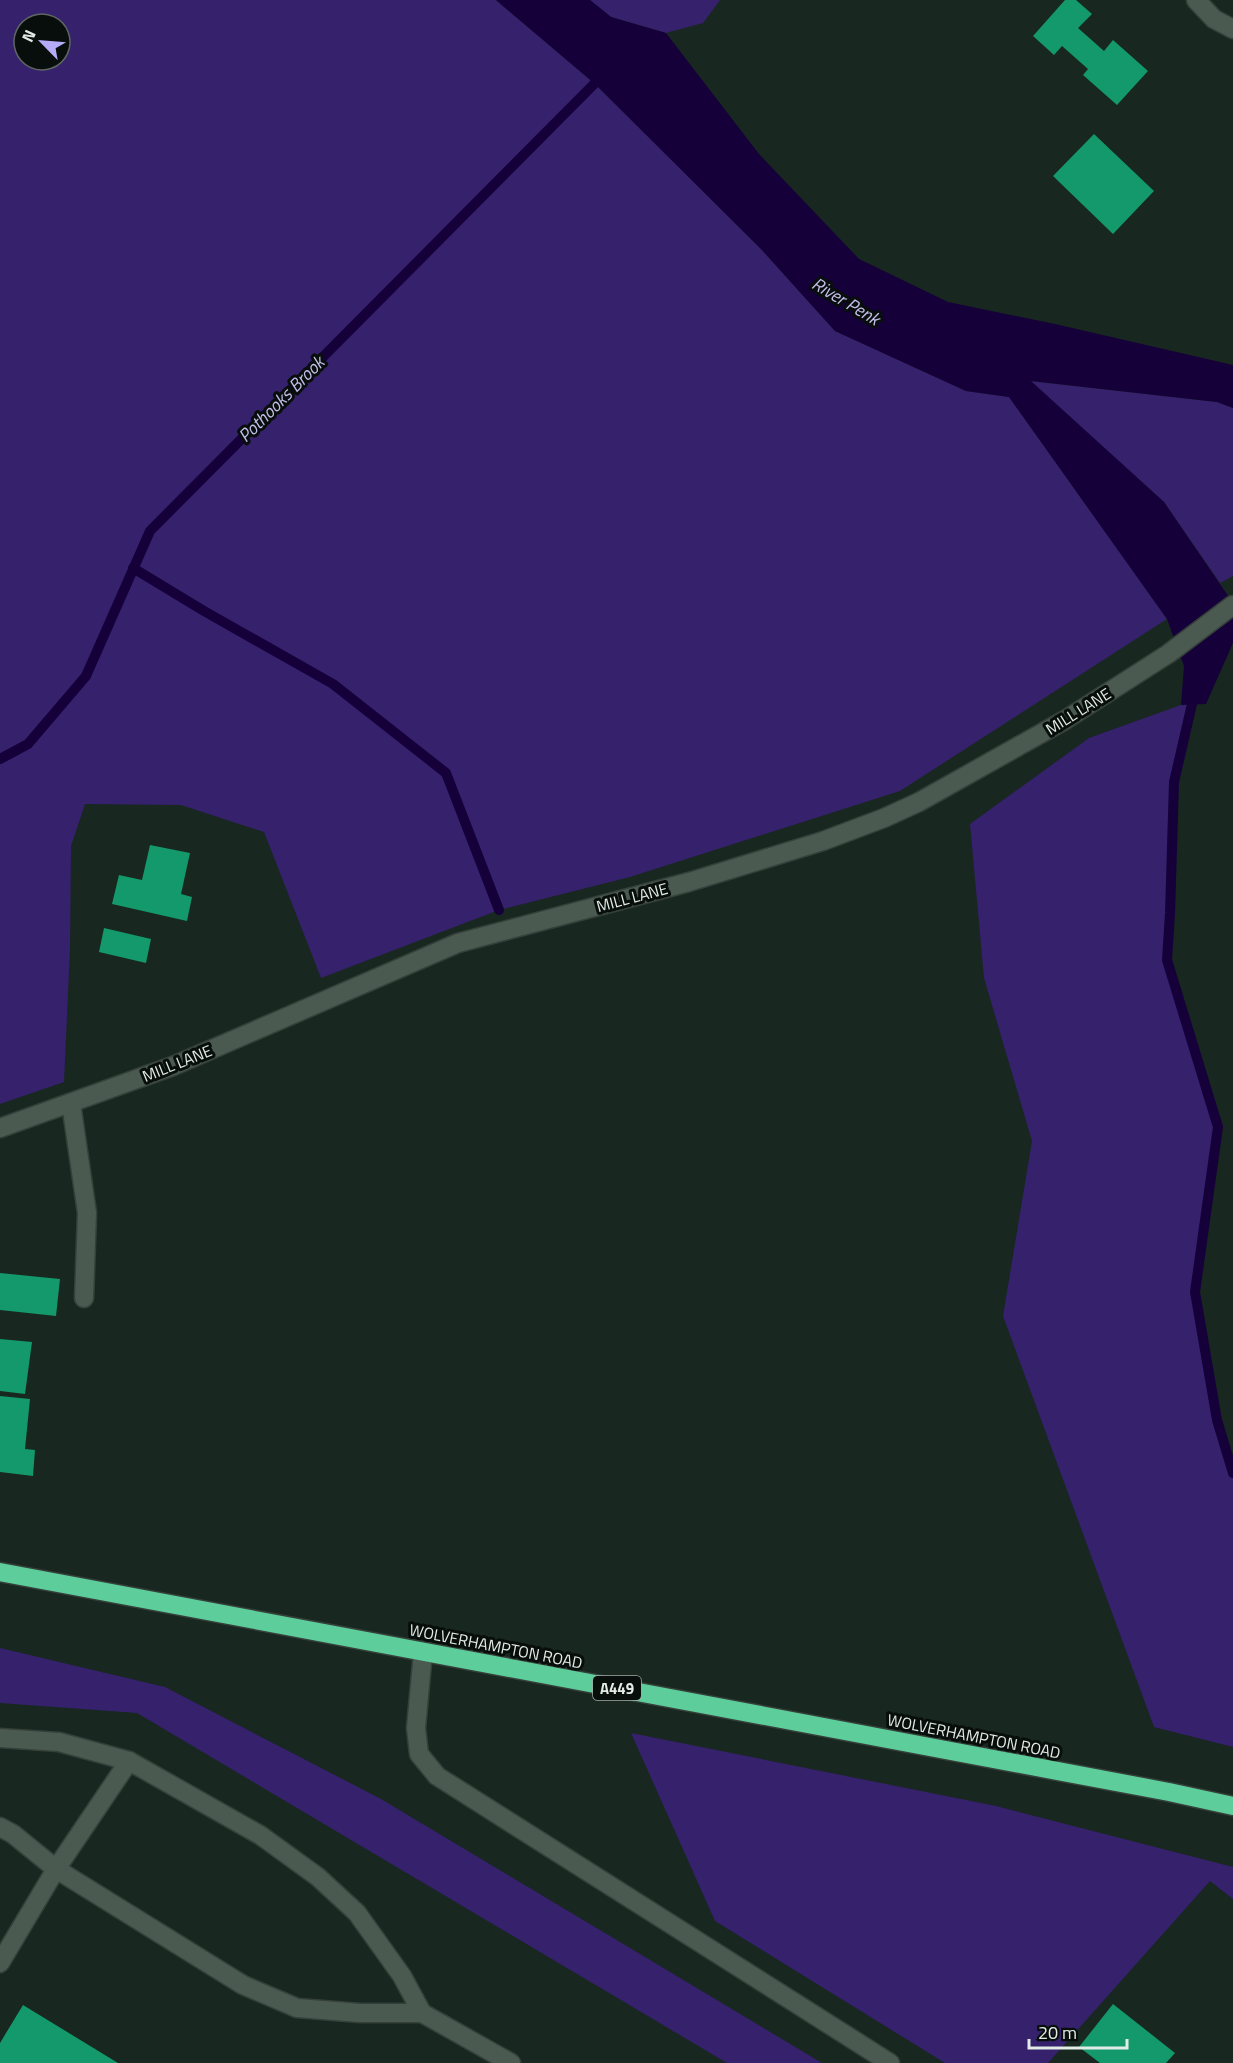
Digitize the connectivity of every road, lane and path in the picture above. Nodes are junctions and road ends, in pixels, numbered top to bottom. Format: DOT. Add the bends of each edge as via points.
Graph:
graph roads {
  1 [pos="1196,0"];
  2 [pos="1233,29"];
  3 [pos="1233,605"];
  4 [pos="71,1103"];
  5 [pos="0,1128"];
  6 [pos="84,1298"];
  7 [pos="0,1572"];
  8 [pos="423,1652"];
  9 [pos="0,1738"];
  10 [pos="129,1761"];
  11 [pos="1233,1806"];
  12 [pos="0,1827"];
  13 [pos="56,1869"];
  14 [pos="0,1963"];
  15 [pos="422,2013"];
  16 [pos="511,2063"];
  17 [pos="890,2063"];
  1 -- 2 [label="street" via="1214,19"];
  3 -- 4 [label="street, MILL LANE" via="1168,654 1065,720 884,818 689,882 458,943 173,1066"];
  4 -- 5 [label="street, MILL LANE"];
  4 -- 6 [label="street" via="87,1213"];
  7 -- 8 [label="highway, WOLVERHAMPTON ROAD / A449"];
  8 -- 11 [label="highway, WOLVERHAMPTON ROAD / A449"];
  8 -- 17 [label="street" via="416,1728 419,1755 437,1776"];
  9 -- 10 [label="street" via="59,1742"];
  10 -- 13 [label="street"];
  10 -- 15 [label="street" via="260,1835 318,1876 357,1913 402,1976"];
  12 -- 13 [label="street"];
  13 -- 14 [label="street"];
  13 -- 15 [label="street" via="243,1985 297,2008"];
  15 -- 16 [label="street"];
}
